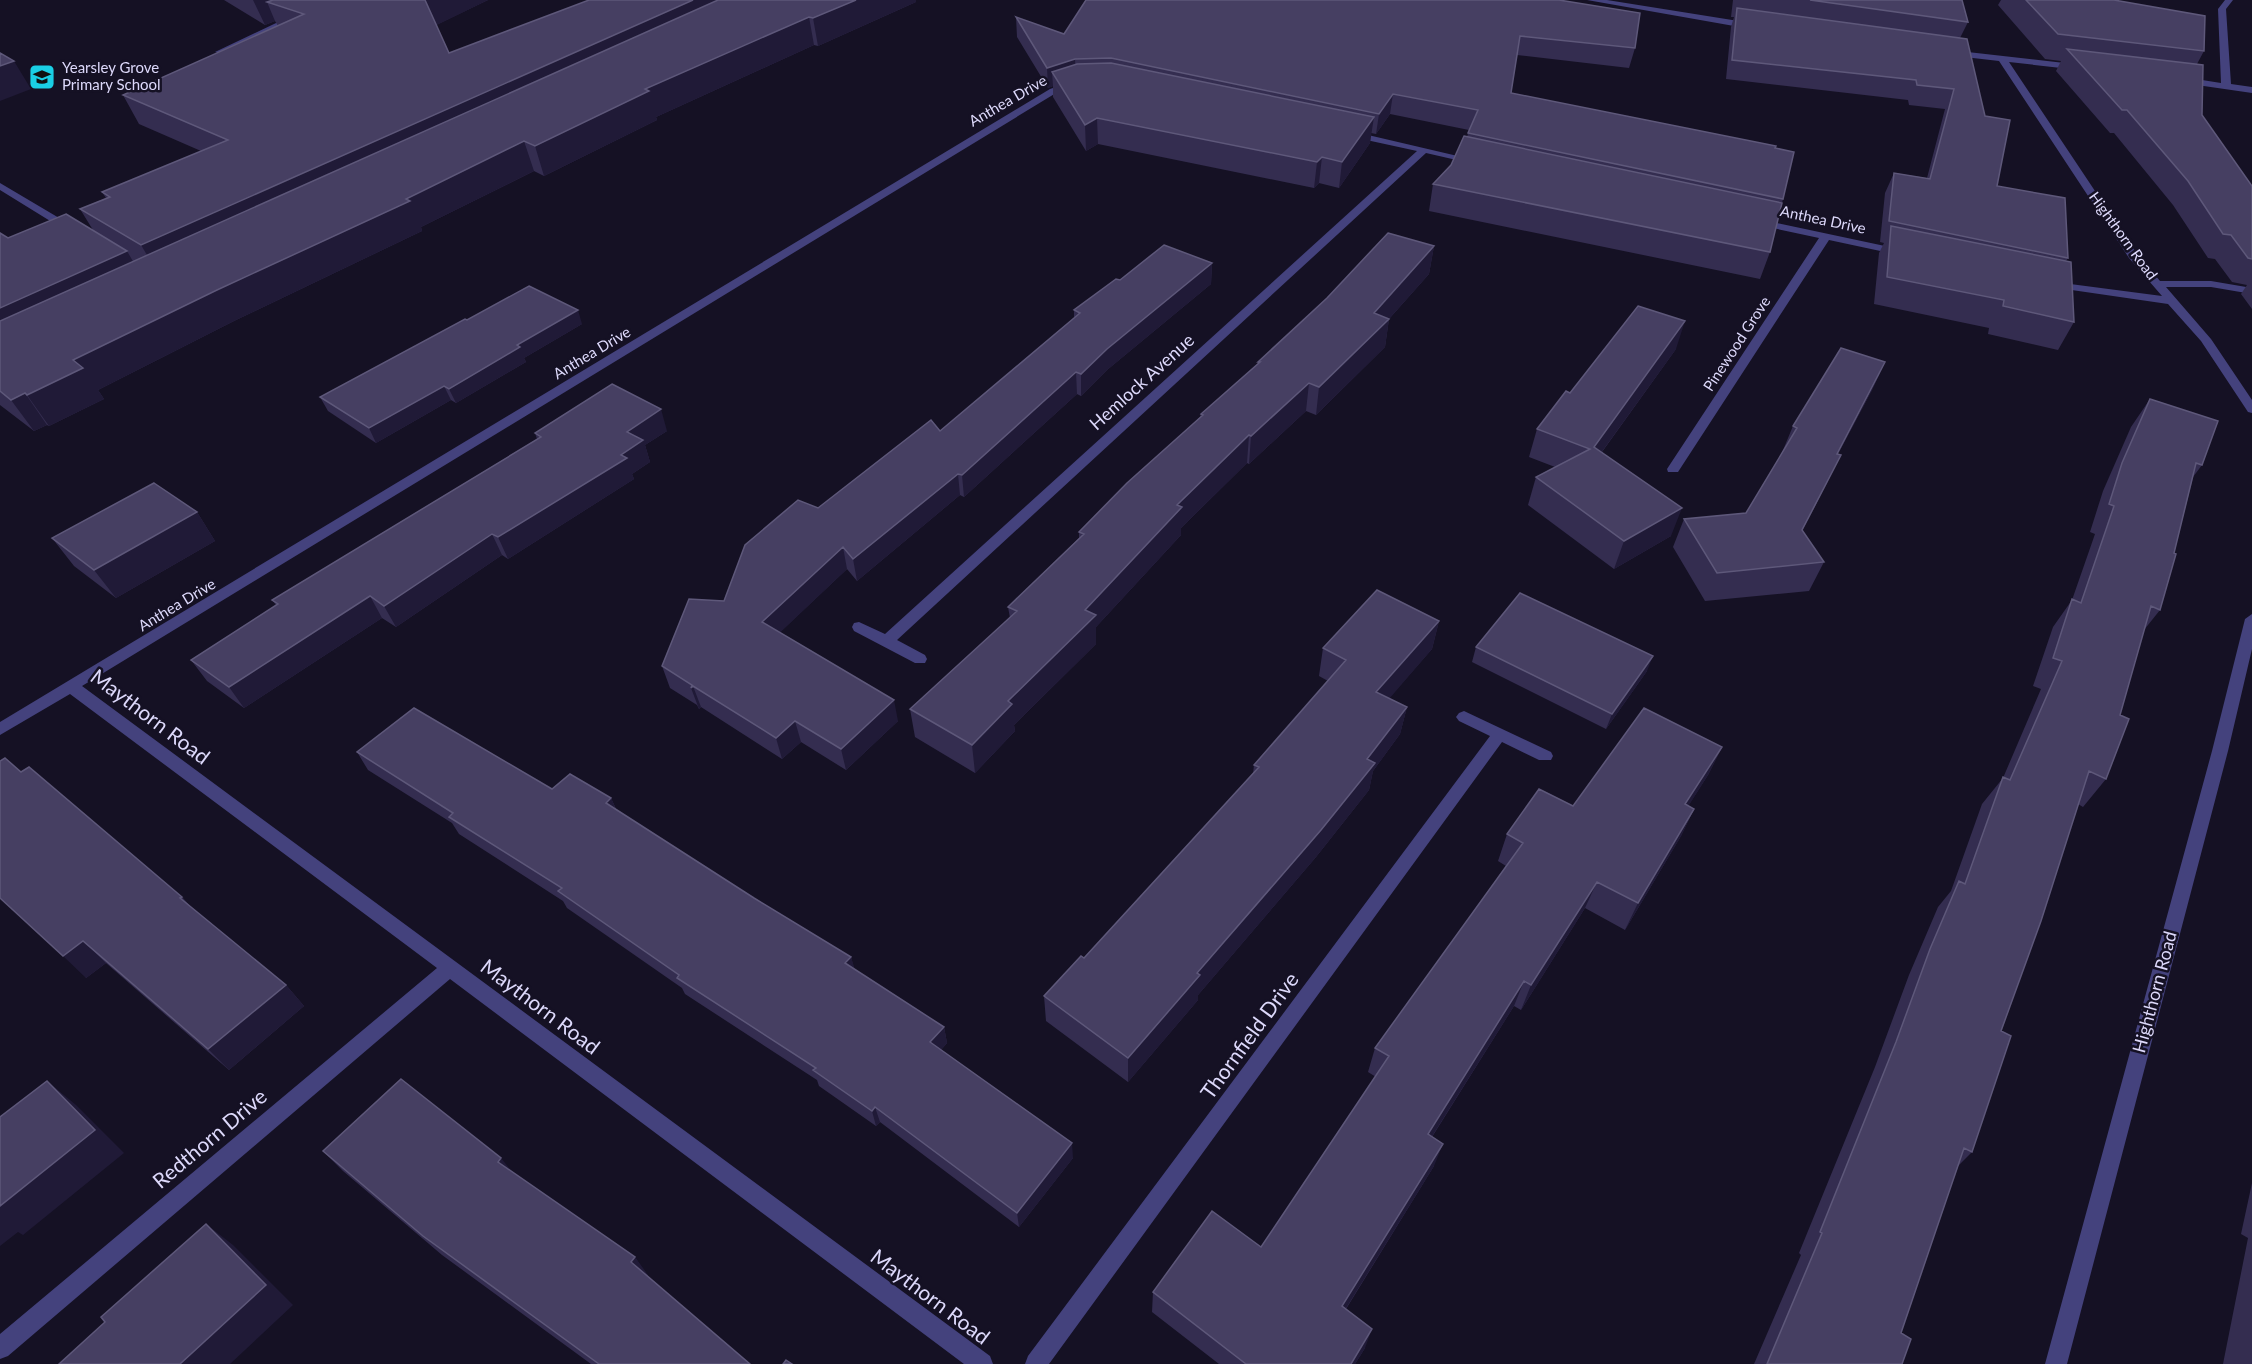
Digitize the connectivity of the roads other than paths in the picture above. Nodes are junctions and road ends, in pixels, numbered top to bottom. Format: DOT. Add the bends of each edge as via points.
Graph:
graph roads {
  1 [pos="1591,0"];
  2 [pos="2229,0"];
  3 [pos="305,14"];
  4 [pos="1759,27"];
  5 [pos="219,52"];
  6 [pos="1944,52"];
  7 [pos="2002,59"];
  8 [pos="2093,68"];
  9 [pos="2172,78"];
  10 [pos="1086,83"];
  11 [pos="2226,86"];
  12 [pos="2252,90"];
  13 [pos="1336,131"];
  14 [pos="1424,150"];
  15 [pos="1483,163"];
  16 [pos="0,186"];
  17 [pos="1749,220"];
  18 [pos="78,233"];
  19 [pos="1826,236"];
  20 [pos="1907,253"];
  21 [pos="2046,283"];
  22 [pos="2157,284"];
  23 [pos="2252,291"];
  24 [pos="2174,301"];
  25 [pos="2252,409"];
  26 [pos="1673,469"];
  27 [pos="2252,619"];
  28 [pos="858,627"];
  29 [pos="886,642"];
  30 [pos="920,659"];
  31 [pos="71,686"];
  32 [pos="1464,717"];
  33 [pos="0,729"];
  34 [pos="1500,734"];
  35 [pos="1545,756"];
  36 [pos="450,968"];
  37 [pos="0,1348"];
  38 [pos="982,1364"];
  39 [pos="1036,1364"];
  40 [pos="2056,1364"];
  1 -- 4 [label="street"];
  2 -- 11 [label="street" via="2222,9"];
  3 -- 5 [label="street"];
  6 -- 7 [label="street"];
  7 -- 8 [label="street"];
  7 -- 22 [label="street, Highthorn Road" via="2133,256"];
  9 -- 11 [label="street"];
  10 -- 31 [label="street, Anthea Drive" via="1053,91"];
  11 -- 12 [label="street"];
  13 -- 14 [label="street"];
  14 -- 15 [label="street"];
  14 -- 29 [label="street, Hemlock Avenue"];
  16 -- 18 [label="street"];
  17 -- 19 [label="street, Anthea Drive"];
  19 -- 20 [label="street, Anthea Drive"];
  19 -- 26 [label="street, Pinewood Grove"];
  21 -- 24 [label="street"];
  22 -- 23 [label="street" via="2211,284"];
  22 -- 24 [label="street, Highthorn Road"];
  24 -- 25 [label="street, Highthorn Road"];
  27 -- 40 [label="street, Highthorn Road"];
  28 -- 29 [label="street"];
  29 -- 30 [label="street"];
  31 -- 33 [label="street, Anthea Drive"];
  31 -- 36 [label="street, Maythorn Road"];
  32 -- 34 [label="street"];
  34 -- 35 [label="street"];
  34 -- 39 [label="street, Thornfield Drive"];
  36 -- 37 [label="street, Redthorn Drive"];
  36 -- 38 [label="street, Maythorn Road"];
}
